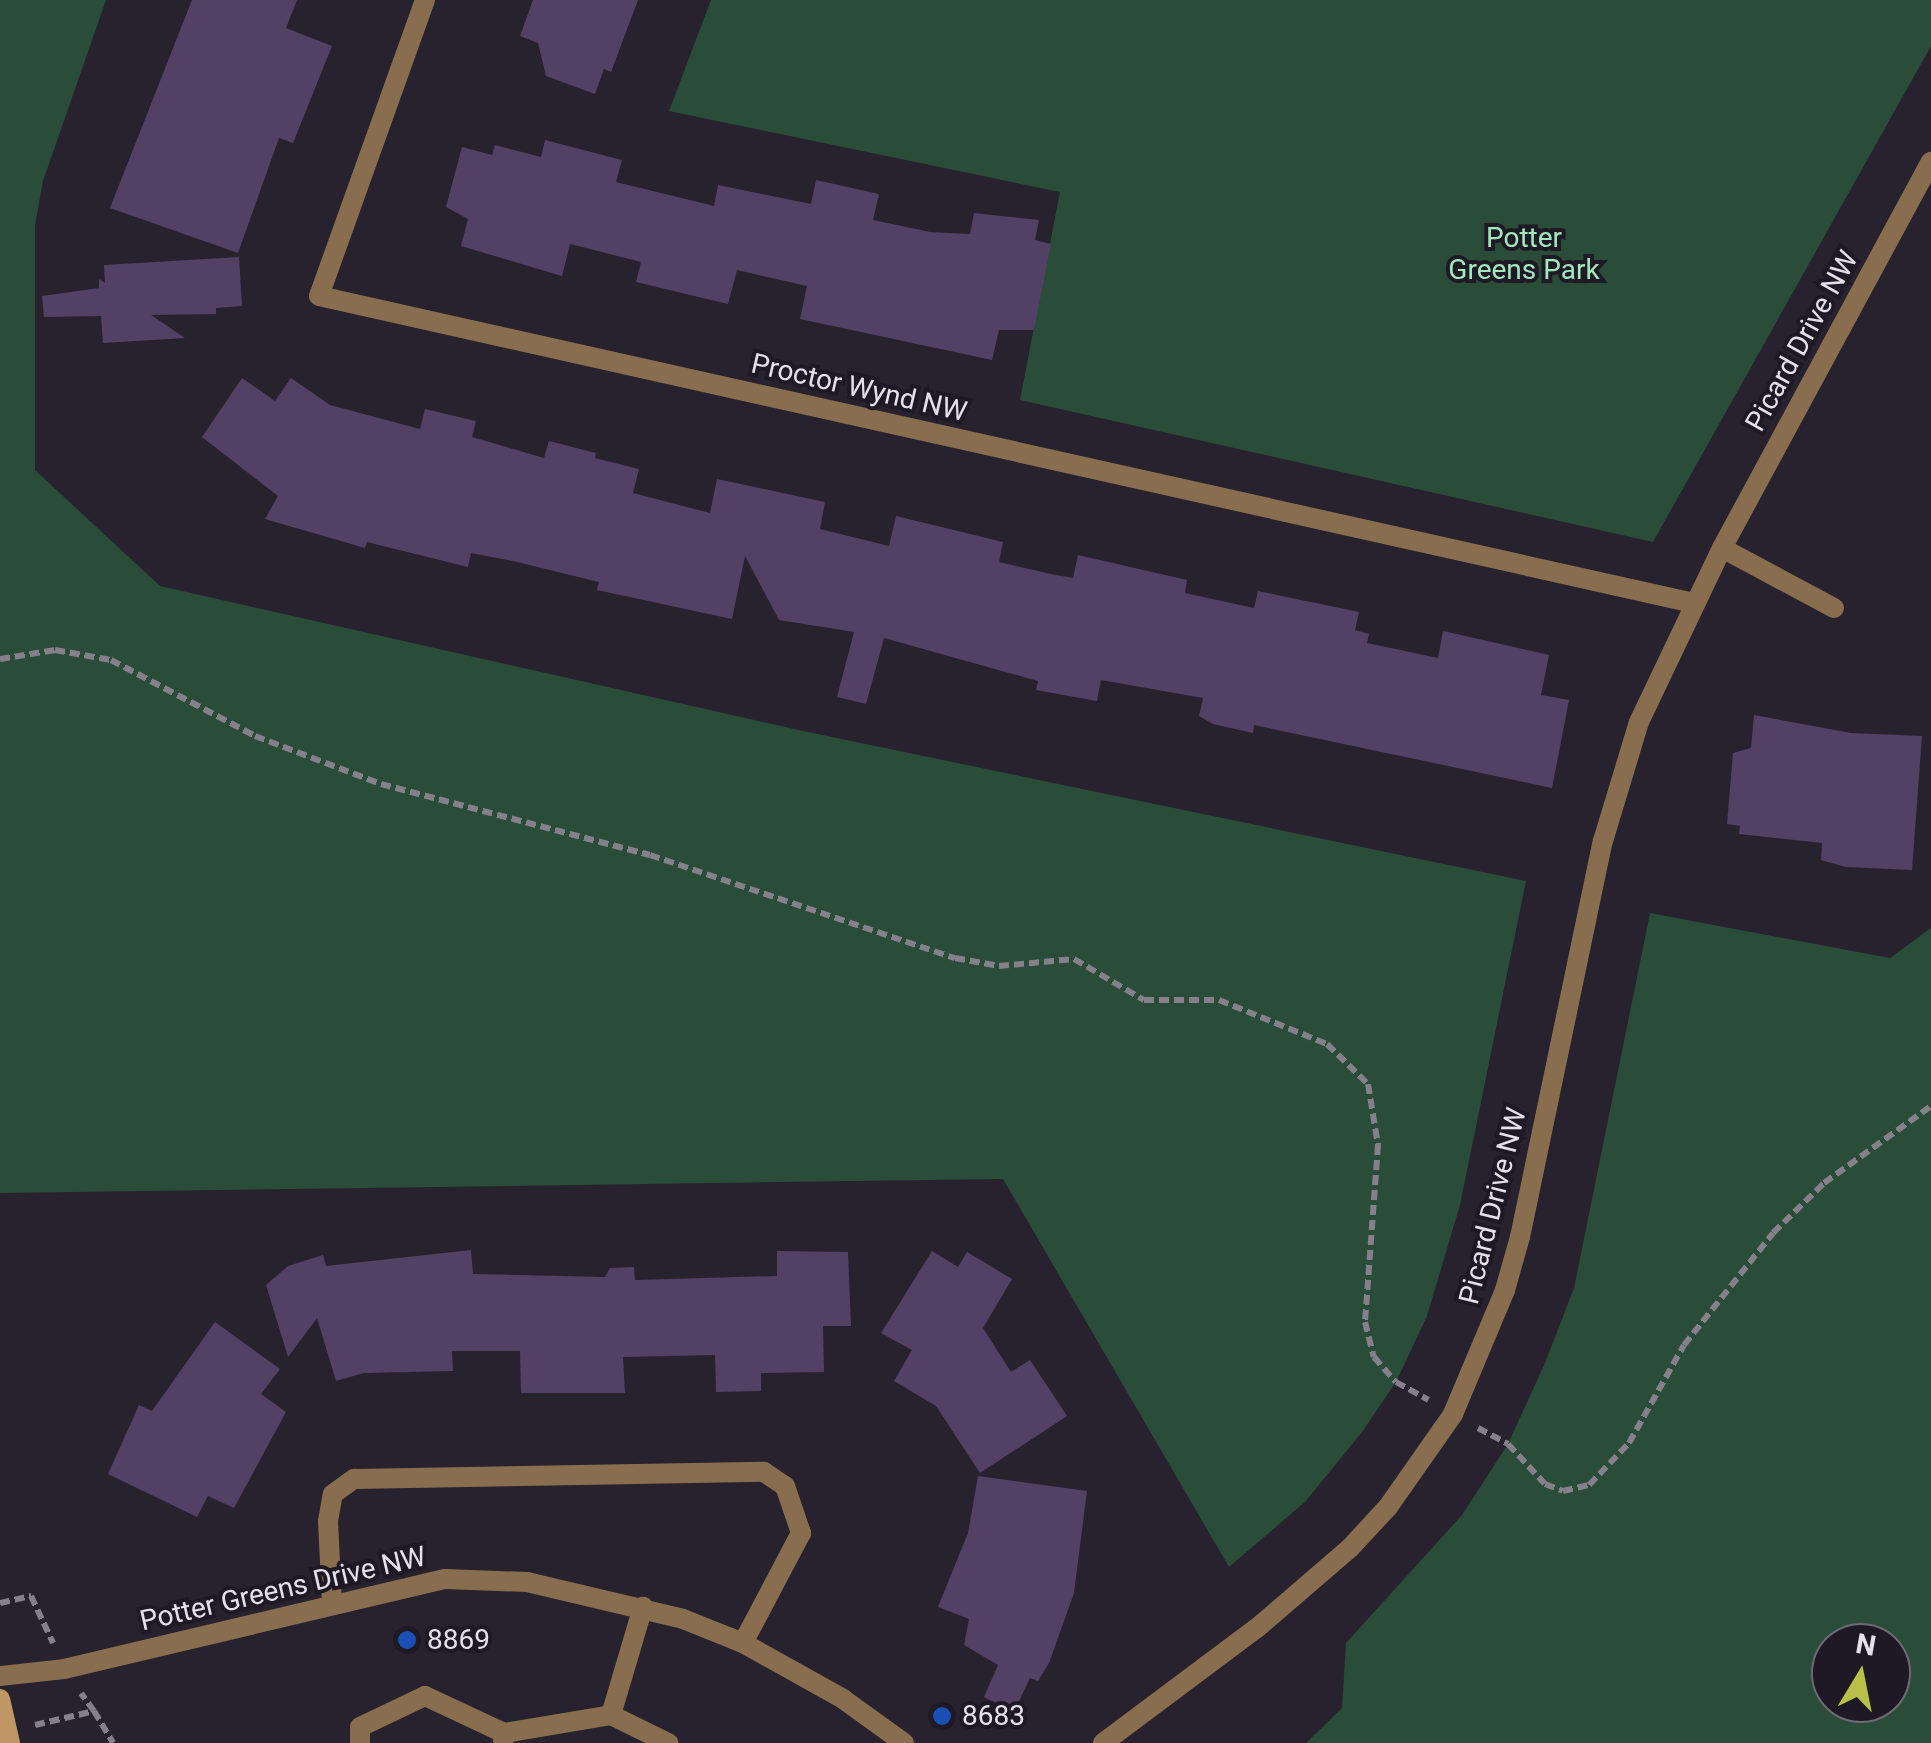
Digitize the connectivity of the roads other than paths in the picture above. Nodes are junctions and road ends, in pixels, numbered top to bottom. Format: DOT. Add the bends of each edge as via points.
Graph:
graph roads {
  1 [pos="425,0"];
  2 [pos="1931,162"];
  3 [pos="1722,548"];
  4 [pos="1694,603"];
  5 [pos="1834,608"];
  6 [pos="332,1603"];
  7 [pos="643,1607"];
  8 [pos="743,1643"];
  9 [pos="0,1676"];
  10 [pos="0,1699"];
  11 [pos="610,1715"];
  12 [pos="503,1738"];
  13 [pos="10,1743"];
  14 [pos="360,1743"];
  15 [pos="484,1743"];
  16 [pos="668,1743"];
  17 [pos="904,1743"];
  18 [pos="1103,1743"];
  1 -- 4 [label="street, Proctor Wynd NW" via="320,296"];
  2 -- 3 [label="street, Picard Drive NW"];
  3 -- 4 [label="street, Picard Drive NW"];
  3 -- 5 [label="street"];
  4 -- 18 [label="street, Picard Drive NW" via="1657,675 1621,775 1520,1237 1453,1414 1388,1507 1350,1548 1257,1628"];
  6 -- 7 [label="street, Potter Greens Drive NW" via="445,1579 527,1582"];
  6 -- 8 [label="street" via="328,1520 333,1494 354,1478 764,1472 785,1486 801,1533"];
  6 -- 9 [label="street, Potter Greens Drive NW" via="64,1669"];
  7 -- 8 [label="street, Potter Greens Drive NW"];
  7 -- 11 [label="street"];
  8 -- 17 [label="street, Potter Greens Drive NW" via="844,1699"];
  10 -- 13 [label="main road"];
  11 -- 12 [label="street"];
  11 -- 16 [label="street"];
  12 -- 14 [label="street" via="424,1696 360,1727"];
  12 -- 15 [label="street"];
}
